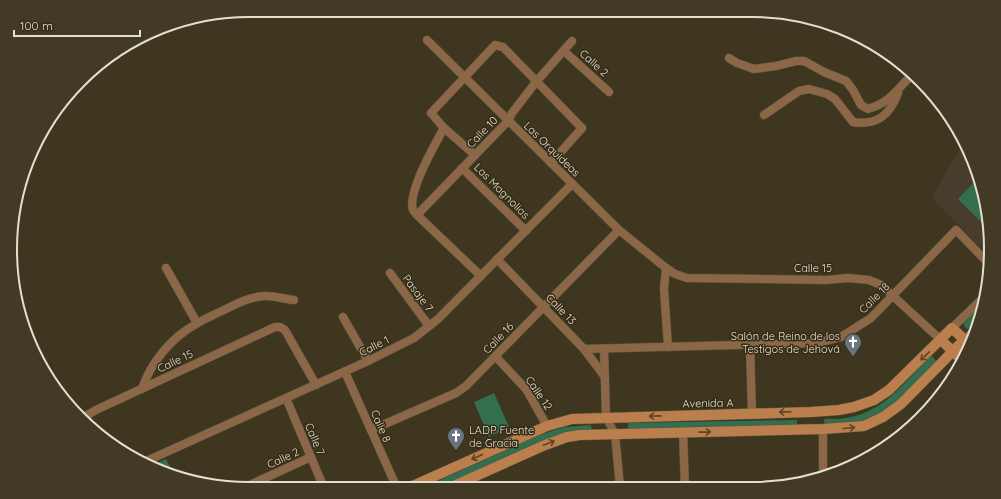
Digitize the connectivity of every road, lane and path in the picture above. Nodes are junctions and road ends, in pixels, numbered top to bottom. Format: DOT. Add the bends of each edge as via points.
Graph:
graph roads {
  1 [pos="427,40"];
  2 [pos="572,41"];
  3 [pos="564,51"];
  4 [pos="729,58"];
  5 [pos="466,78"];
  6 [pos="909,78"];
  7 [pos="536,82"];
  8 [pos="900,88"];
  9 [pos="609,92"];
  10 [pos="764,115"];
  11 [pos="508,121"];
  12 [pos="444,128"];
  13 [pos="475,155"];
  14 [pos="551,163"];
  15 [pos="462,168"];
  16 [pos="572,184"];
  17 [pos="417,215"];
  18 [pos="619,230"];
  19 [pos="526,231"];
  20 [pos="497,259"];
  21 [pos="984,259"];
  22 [pos="166,268"];
  23 [pos="666,268"];
  24 [pos="390,273"];
  25 [pos="480,276"];
  26 [pos="892,295"];
  27 [pos="294,300"];
  28 [pos="978,303"];
  29 [pos="544,307"];
  30 [pos="343,316"];
  31 [pos="197,323"];
  32 [pos="429,326"];
  33 [pos="952,328"];
  34 [pos="941,340"];
  35 [pos="965,340"];
  36 [pos="963,344"];
  37 [pos="750,345"];
  38 [pos="668,347"];
  39 [pos="584,349"];
  40 [pos="604,349"];
  41 [pos="953,350"];
  42 [pos="958,356"];
  43 [pos="496,357"];
  44 [pos="368,361"];
  45 [pos="345,372"];
  46 [pos="604,377"];
  47 [pos="316,385"];
  48 [pos="142,389"];
  49 [pos="286,398"];
  50 [pos="811,412"];
  51 [pos="752,414"];
  52 [pos="87,416"];
  53 [pos="606,417"];
  54 [pos="547,426"];
  55 [pos="823,429"];
  56 [pos="371,430"];
  57 [pos="813,430"];
  58 [pos="683,432"];
  59 [pos="616,434"];
  60 [pos="311,457"];
  61 [pos="150,459"];
  62 [pos="823,471"];
  63 [pos="256,482"];
  64 [pos="321,482"];
  65 [pos="395,482"];
  66 [pos="421,482"];
  67 [pos="470,482"];
  68 [pos="620,482"];
  69 [pos="685,482"];
  1 -- 5 [label="street, Las Orquideas"];
  2 -- 3 [label="street, Calle 10"];
  3 -- 7 [label="street, Calle 10"];
  3 -- 9 [label="street, Calle 2"];
  4 -- 8 [label="street" via="754,69 804,61 846,81 861,105 868,108 876,107 891,98"];
  5 -- 7 [label="street" via="495,45 503,47"];
  5 -- 11 [label="street, Las Orquideas"];
  5 -- 12 [label="street" via="431,113"];
  6 -- 8 [label="street"];
  7 -- 11 [label="street, Calle 10"];
  7 -- 14 [label="street" via="582,128"];
  8 -- 10 [label="street" via="885,115 863,124 853,122 835,99 809,89 799,92"];
  11 -- 13 [label="street, Calle 10"];
  11 -- 14 [label="street, Las Orquideas"];
  12 -- 13 [label="street"];
  12 -- 17 [label="street" via="426,161 416,190 413,209"];
  13 -- 15 [label="street, Calle 10"];
  14 -- 16 [label="street, Las Orquideas"];
  15 -- 17 [label="street, Calle 10"];
  15 -- 19 [label="street, Las Magnolias"];
  16 -- 18 [label="street, Las Orquideas"];
  16 -- 19 [label="street, Calle 1"];
  17 -- 25 [label="street"];
  18 -- 23 [label="street, Las Orquideas"];
  18 -- 29 [label="street, Calle 16"];
  19 -- 20 [label="street, Calle 1"];
  20 -- 25 [label="street, Calle 1"];
  20 -- 29 [label="street, Calle 13"];
  21 -- 26 [label="street, Calle 18" via="956,230"];
  22 -- 31 [label="street"];
  23 -- 26 [label="street, Calle 15" via="686,278 869,280 882,285"];
  23 -- 38 [label="street" via="664,289"];
  24 -- 32 [label="street, Pasaje 7"];
  25 -- 32 [label="street, Calle 1"];
  26 -- 34 [label="street, Calle 15"];
  26 -- 37 [label="street, Calle 18" via="871,318 841,337 816,343"];
  27 -- 31 [label="street" via="266,296 250,299"];
  28 -- 33 [label="street, Avenida A"];
  29 -- 39 [label="street, Calle 13"];
  29 -- 43 [label="street, Calle 16"];
  30 -- 44 [label="street"];
  31 -- 48 [label="street" via="178,337 155,361"];
  32 -- 44 [label="street, Calle 1" via="414,338"];
  33 -- 34 [label="main road, Avenida A"];
  33 -- 35 [label="main road"];
  34 -- 41 [label="main road"];
  34 -- 50 [label="main road, Avenida A, one-way" via="889,390 874,400 854,407"];
  36 -- 41 [label="main road"];
  37 -- 38 [label="street, Calle 18"];
  37 -- 51 [label="street"];
  38 -- 40 [label="street, Calle 18"];
  39 -- 40 [label="street, Calle 18"];
  39 -- 46 [label="street, Calle 13"];
  40 -- 46 [label="street"];
  41 -- 42 [label="main road"];
  55 -- 41 [label="main road, one-way" via="864,426 883,417 901,404"];
  43 -- 54 [label="street, Calle 12" via="526,389"];
  43 -- 56 [label="street, Calle 16" via="456,393"];
  44 -- 45 [label="street, Calle 1"];
  45 -- 47 [label="street, Calle 1"];
  45 -- 56 [label="street, Calle 8"];
  46 -- 53 [label="street"];
  47 -- 48 [label="street, Calle 15" via="285,330 275,327"];
  47 -- 49 [label="street, Calle 1"];
  48 -- 52 [label="street, Calle 15"];
  49 -- 60 [label="street, Calle 7"];
  49 -- 61 [label="street, Calle 1"];
  50 -- 51 [label="main road, Avenida A, one-way"];
  50 -- 57 [label="main road"];
  51 -- 53 [label="main road, Avenida A, one-way"];
  53 -- 54 [label="main road, Avenida A" via="572,419"];
  53 -- 59 [label="street"];
  54 -- 66 [label="main road, Avenida A, one-way"];
  55 -- 57 [label="main road"];
  55 -- 62 [label="street"];
  56 -- 65 [label="street, Calle 8"];
  58 -- 57 [label="main road, one-way"];
  58 -- 59 [label="main road"];
  58 -- 69 [label="street"];
  67 -- 59 [label="main road, one-way" via="545,444 580,435"];
  59 -- 68 [label="street"];
  60 -- 63 [label="street, Calle 2"];
  60 -- 64 [label="street, Calle 7"];
}
